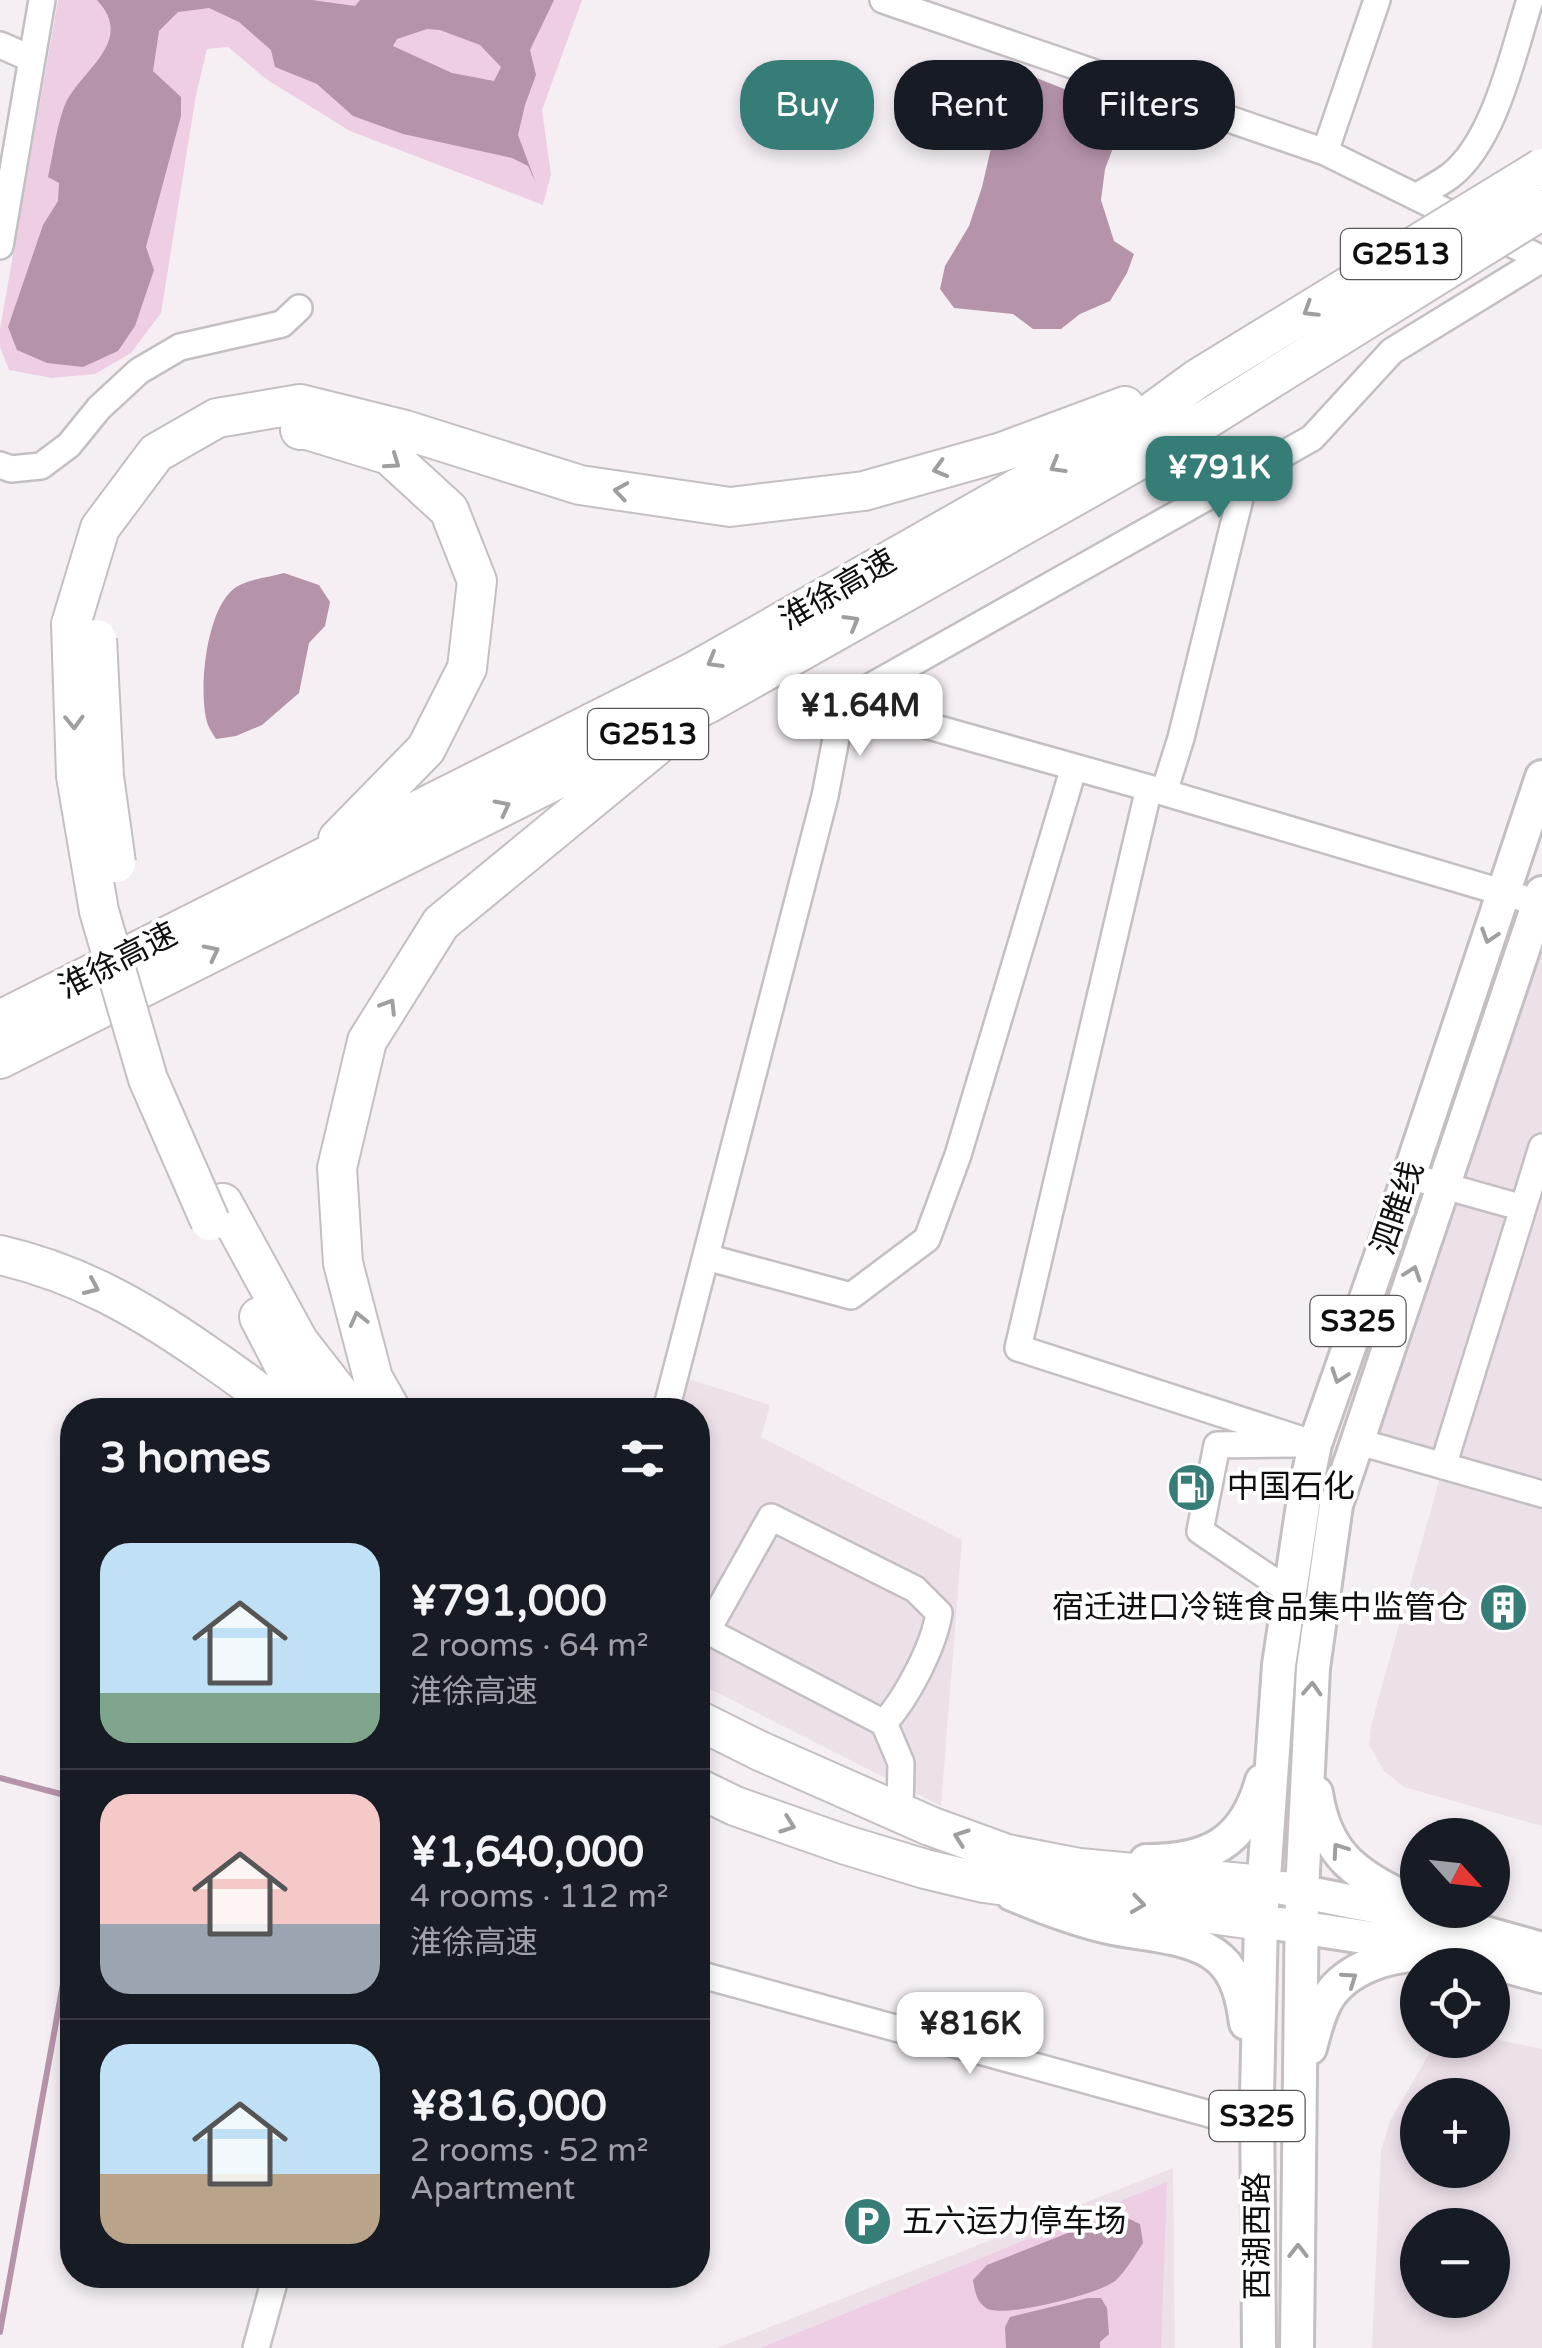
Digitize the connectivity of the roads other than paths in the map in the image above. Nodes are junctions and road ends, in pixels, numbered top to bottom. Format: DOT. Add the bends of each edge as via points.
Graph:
graph roads {
  1 [pos="42,0"];
  2 [pos="883,0"];
  3 [pos="1377,0"];
  4 [pos="1530,0"];
  5 [pos="0,46"];
  6 [pos="32,59"];
  7 [pos="1325,152"];
  8 [pos="1542,168"];
  9 [pos="1416,197"];
  10 [pos="1542,210"];
  11 [pos="0,246"];
  12 [pos="1542,259"];
  13 [pos="298,308"];
  14 [pos="1198,379"];
  15 [pos="0,465"];
  16 [pos="1246,474"];
  17 [pos="83,626"];
  18 [pos="844,702"];
  19 [pos="710,703"];
  20 [pos="1074,767"];
  21 [pos="1542,777"];
  22 [pos="1156,790"];
  23 [pos="317,861"];
  24 [pos="1503,892"];
  25 [pos="1541,900"];
  26 [pos="0,1020"];
  27 [pos="0,1059"];
  28 [pos="1542,1147"];
  29 [pos="1409,1176"];
  30 [pos="1443,1185"];
  31 [pos="1523,1208"];
  32 [pos="216,1212"];
  33 [pos="0,1255"];
  34 [pos="706,1257"];
  35 [pos="265,1398"];
  36 [pos="306,1398"];
  37 [pos="343,1398"];
  38 [pos="384,1398"];
  39 [pos="669,1398"];
  40 [pos="1356,1441"];
  41 [pos="1315,1444"];
  42 [pos="1443,1466"];
  43 [pos="1542,1494"];
  44 [pos="1290,1592"];
  45 [pos="710,1615"];
  46 [pos="710,1632"];
  47 [pos="884,1723"];
  48 [pos="710,1726"];
  49 [pos="1274,1733"];
  50 [pos="1309,1751"];
  51 [pos="710,1794"];
  52 [pos="900,1812"];
  53 [pos="996,1868"];
  54 [pos="1302,1891"];
  55 [pos="1400,1895"];
  56 [pos="1262,1903"];
  57 [pos="1301,1928"];
  58 [pos="1454,1928"];
  59 [pos="1478,1944"];
  60 [pos="1542,1948"];
  61 [pos="1542,1976"];
  62 [pos="710,1977"];
  63 [pos="1299,2096"];
  64 [pos="1257,2111"];
  65 [pos="272,2288"];
  66 [pos="256,2348"];
  67 [pos="1259,2348"];
  68 [pos="1297,2348"];
  1 -- 6 [label="street"];
  2 -- 7 [label="street"];
  3 -- 7 [label="street"];
  4 -- 9 [label="street" via="1496,108 1478,142 1452,174"];
  5 -- 6 [label="street"];
  6 -- 11 [label="street"];
  7 -- 9 [label="street"];
  8 -- 14 [label="highway, 淮徐高速 / G2513, one-way, bridge"];
  9 -- 12 [label="street"];
  19 -- 10 [label="highway, 淮徐高速 / G2513, one-way, bridge" via="1169,442"];
  12 -- 16 [label="street" via="1392,351 1312,438"];
  13 -- 15 [label="street" via="282,324 180,347 139,371 41,466"];
  14 -- 17 [label="highway, one-way" via="1002,452 864,490 730,507 580,485 300,404 217,418 156,453 100,528"];
  14 -- 23 [label="highway, 淮徐高速 / G2513, one-way" via="1152,412 693,672"];
  16 -- 18 [label="street"];
  16 -- 22 [label="street" via="1181,738"];
  17 -- 23 [label="highway, one-way" via="122,540 173,472 226,442 304,430 389,455 448,510 477,582 467,668 426,748"];
  17 -- 32 [label="highway, bridge" via="76,776 99,911 148,1079"];
  18 -- 20 [label="street"];
  18 -- 34 [label="street"];
  27 -- 19 [label="highway, 淮徐高速 / G2513, one-way"];
  38 -- 19 [label="highway, one-way" via="373,1378 344,1263 337,1168 367,1041 441,923"];
  20 -- 22 [label="street"];
  20 -- 34 [label="street" via="928,1240 850,1296"];
  21 -- 24 [label="main road, 泗睢线 / S325"];
  22 -- 24 [label="street"];
  22 -- 41 [label="street" via="1018,1348"];
  23 -- 26 [label="highway, 淮徐高速 / G2513"];
  24 -- 25 [label="street"];
  24 -- 29 [label="main road, 泗睢线 / S325, one-way"];
  25 -- 30 [label="main road, 泗睢线 / S325"];
  28 -- 31 [label="street"];
  29 -- 30 [label="street"];
  29 -- 41 [label="main road, 泗睢线 / S325, one-way"];
  30 -- 31 [label="street"];
  40 -- 30 [label="main road, 泗睢线 / S325, one-way"];
  31 -- 42 [label="street"];
  32 -- 36 [label="highway"];
  32 -- 37 [label="highway"];
  33 -- 35 [label="highway, one-way" via="92,1284"];
  34 -- 39 [label="street"];
  40 -- 42 [label="street"];
  50 -- 40 [label="main road, 泗睢线 / S325, one-way" via="1313,1668 1336,1505"];
  41 -- 44 [label="main road, 泗睢线 / S325"];
  41 -- 44 [label="street" via="1216,1445 1200,1531"];
  42 -- 43 [label="street"];
  44 -- 49 [label="main road, 泗睢线 / S325"];
  45 -- 47 [label="street" via="770,1518 915,1589 939,1612 936,1634"];
  46 -- 47 [label="street"];
  47 -- 52 [label="street" via="901,1763"];
  48 -- 52 [label="highway"];
  49 -- 53 [label="main road" via="1254,1807 1242,1826 1201,1856"];
  49 -- 56 [label="main road, 泗睢线 / S325"];
  50 -- 54 [label="main road, 泗睢线 / S325"];
  55 -- 50 [label="main road, one-way" via="1342,1858 1319,1813"];
  51 -- 53 [label="highway, one-way" via="925,1869"];
  53 -- 52 [label="highway, one-way"];
  53 -- 56 [label="highway" via="1079,1868"];
  53 -- 64 [label="main road, one-way" via="1058,1913 1200,1946 1221,1960 1237,1982 1244,2010"];
  54 -- 56 [label="main road"];
  54 -- 57 [label="main road, 西湖西路 / S325"];
  54 -- 59 [label="main road" via="1424,1916"];
  56 -- 57 [label="main road"];
  56 -- 64 [label="main road, 西湖西路 / S325"];
  57 -- 59 [label="main road" via="1415,1944"];
  57 -- 63 [label="main road, 西湖西路 / S325"];
  58 -- 59 [label="main road"];
  59 -- 60 [label="main road"];
  59 -- 61 [label="main road"];
  63 -- 59 [label="main road, one-way" via="1319,2016 1349,1977 1380,1960"];
  62 -- 64 [label="street"];
  68 -- 63 [label="main road, 西湖西路 / S325, one-way"];
  64 -- 67 [label="main road, 西湖西路 / S325"];
  65 -- 66 [label="street"];
}
